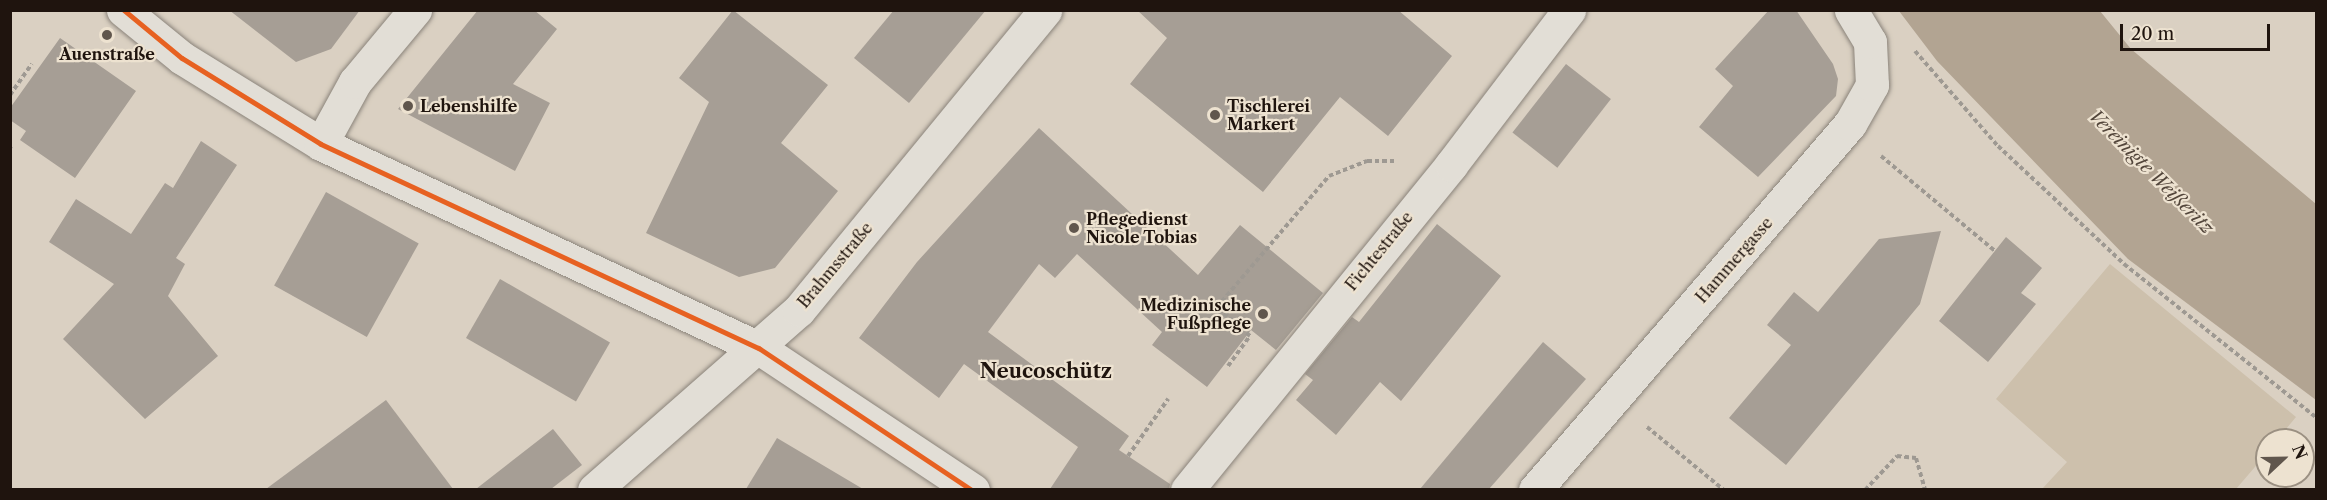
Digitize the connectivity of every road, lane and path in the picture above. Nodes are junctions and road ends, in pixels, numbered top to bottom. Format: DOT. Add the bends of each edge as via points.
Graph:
graph roads {
  1 [pos="123,10"];
  2 [pos="415,10"];
  3 [pos="1045,10"];
  4 [pos="1569,10"];
  5 [pos="1851,10"];
  6 [pos="1907,42"];
  7 [pos="32,64"];
  8 [pos="10,95"];
  9 [pos="321,144"];
  10 [pos="1881,156"];
  11 [pos="1401,159"];
  12 [pos="1995,251"];
  13 [pos="759,348"];
  14 [pos="1227,368"];
  15 [pos="1168,399"];
  16 [pos="1614,399"];
  17 [pos="2316,417"];
  18 [pos="1128,456"];
  19 [pos="594,489"];
  20 [pos="973,489"];
  21 [pos="1187,489"];
  22 [pos="1535,489"];
  23 [pos="1724,489"];
  24 [pos="1865,489"];
  25 [pos="1925,489"];
  1 -- 9 [label="street" via="182,58"];
  2 -- 9 [label="street" via="355,82"];
  3 -- 13 [label="street, Brahmsstraße" via="799,310"];
  4 -- 21 [label="street, Fichtestraße" via="1451,165"];
  5 -- 16 [label="street, Hammergasse" via="1870,42 1872,85 1850,124"];
  6 -- 17 [label="path" via="1998,146 2124,264"];
  7 -- 8 [label="path"];
  9 -- 13 [label="street"];
  10 -- 12 [label="path"];
  11 -- 14 [label="path" via="1390,164 1368,161 1329,176 1217,307 1250,336"];
  13 -- 19 [label="street, Brahmsstraße"];
  13 -- 20 [label="street"];
  15 -- 18 [label="path"];
  16 -- 22 [label="street, Hammergasse"];
  16 -- 23 [label="path"];
  24 -- 25 [label="path" via="1897,456 1916,458"];
}
